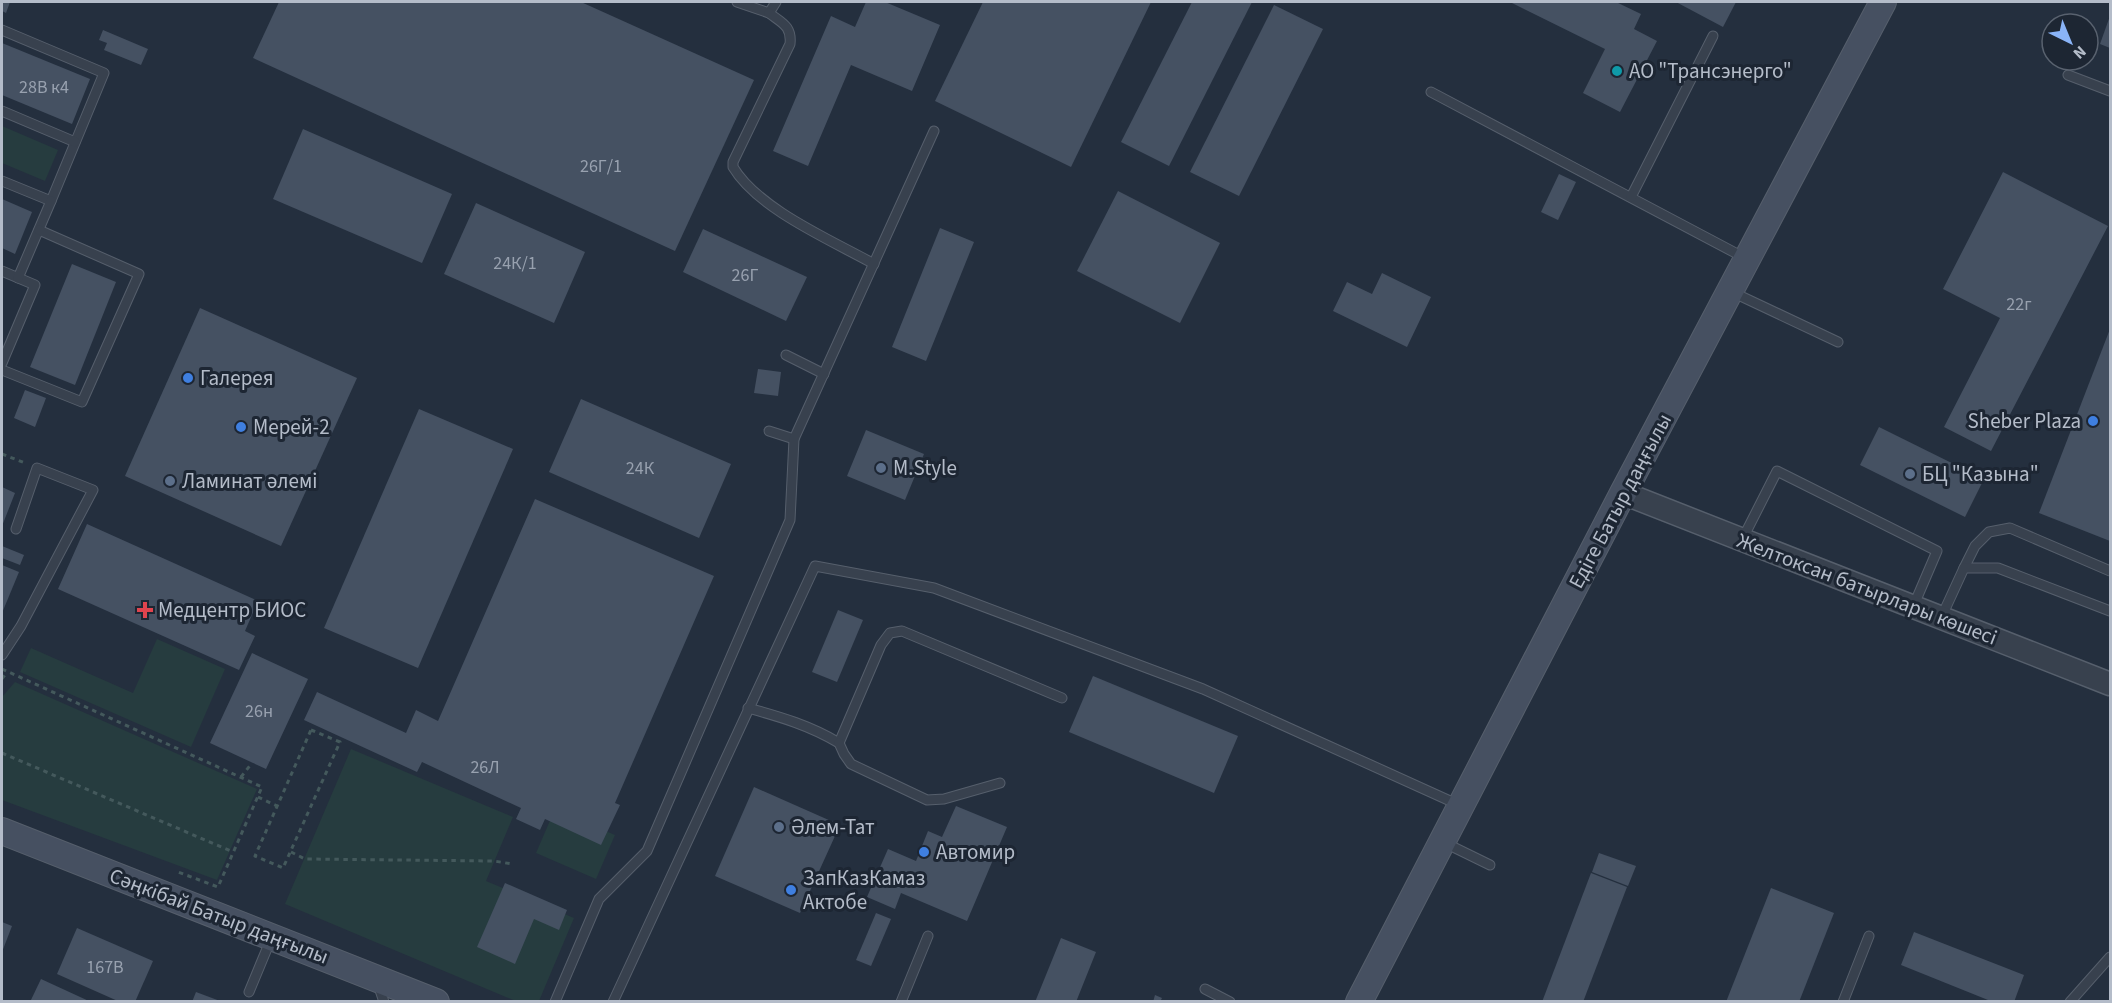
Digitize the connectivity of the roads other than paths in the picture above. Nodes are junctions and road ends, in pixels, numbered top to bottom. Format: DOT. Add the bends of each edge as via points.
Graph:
graph roads {
  1 [pos="737,2"];
  2 [pos="776,2"];
  3 [pos="1883,2"];
  4 [pos="769,13"];
  5 [pos="2,30"];
  6 [pos="1713,36"];
  7 [pos="2068,75"];
  8 [pos="2110,91"];
  9 [pos="1431,92"];
  10 [pos="2,111"];
  11 [pos="934,131"];
  12 [pos="75,142"];
  13 [pos="2,181"];
  14 [pos="1631,197"];
  15 [pos="51,201"];
  16 [pos="39,230"];
  17 [pos="1747,259"];
  18 [pos="873,264"];
  19 [pos="2,271"];
  20 [pos="18,278"];
  21 [pos="1730,291"];
  22 [pos="6,341"];
  23 [pos="1838,342"];
  24 [pos="786,355"];
  25 [pos="2,363"];
  26 [pos="2,370"];
  27 [pos="824,374"];
  28 [pos="769,431"];
  29 [pos="794,440"];
  30 [pos="1623,492"];
  31 [pos="16,529"];
  32 [pos="1742,541"];
  33 [pos="1964,568"];
  34 [pos="2110,571"];
  35 [pos="1913,607"];
  36 [pos="2110,611"];
  37 [pos="1941,618"];
  38 [pos="2,654"];
  39 [pos="2110,684"];
  40 [pos="1062,698"];
  41 [pos="748,708"];
  42 [pos="839,743"];
  43 [pos="1000,783"];
  44 [pos="1461,806"];
  45 [pos="2,831"];
  46 [pos="1442,842"];
  47 [pos="1490,866"];
  48 [pos="928,936"];
  49 [pos="1869,936"];
  50 [pos="272,937"];
  51 [pos="2110,957"];
  52 [pos="1205,989"];
  53 [pos="380,990"];
  54 [pos="249,992"];
  55 [pos="436,1002"];
  56 [pos="555,1002"];
  57 [pos="613,1002"];
  58 [pos="901,1002"];
  59 [pos="1230,1002"];
  60 [pos="1359,1002"];
  61 [pos="1843,1002"];
  62 [pos="2070,1002"];
  1 -- 4 [label="lane"];
  2 -- 4 [label="lane"];
  3 -- 17 [label="main road, Едіге Батыр даңғылы"];
  4 -- 18 [label="lane" via="788,28 790,44 733,167 780,212"];
  5 -- 12 [label="lane" via="104,73"];
  6 -- 14 [label="lane"];
  7 -- 8 [label="lane"];
  9 -- 14 [label="lane"];
  10 -- 12 [label="lane"];
  11 -- 18 [label="lane"];
  12 -- 15 [label="lane"];
  13 -- 15 [label="lane"];
  14 -- 17 [label="lane"];
  15 -- 16 [label="lane"];
  16 -- 20 [label="lane"];
  16 -- 26 [label="lane" via="139,274 82,402"];
  17 -- 21 [label="main road, Едіге Батыр даңғылы"];
  18 -- 27 [label="lane"];
  19 -- 20 [label="lane"];
  20 -- 22 [label="lane" via="35,285"];
  21 -- 23 [label="lane"];
  21 -- 30 [label="main road, Едіге Батыр даңғылы"];
  22 -- 25 [label="lane"];
  24 -- 27 [label="lane"];
  27 -- 29 [label="lane"];
  28 -- 29 [label="lane"];
  29 -- 56 [label="lane" via="790,520 647,851 599,899"];
  30 -- 32 [label="street, Желтоксан батырлары көшесі"];
  30 -- 44 [label="main road, Едіге Батыр даңғылы"];
  31 -- 38 [label="lane" via="37,468 93,490 21,626"];
  32 -- 35 [label="street, Желтоксан батырлары көшесі"];
  32 -- 35 [label="lane" via="1777,471 1937,551"];
  33 -- 34 [label="lane" via="1975,546 1989,532 2010,528"];
  33 -- 36 [label="lane" via="1998,568"];
  33 -- 37 [label="lane"];
  35 -- 37 [label="street, Желтоксан батырлары көшесі"];
  37 -- 39 [label="street, Желтоксан батырлары көшесі"];
  40 -- 42 [label="lane" via="902,631 890,633 881,645"];
  41 -- 42 [label="lane" via="818,730"];
  41 -- 44 [label="lane" via="815,566 934,588 1203,689"];
  41 -- 57 [label="lane"];
  42 -- 43 [label="lane" via="851,764 927,800"];
  44 -- 46 [label="main road, Едіге Батыр даңғылы"];
  45 -- 50 [label="main road, Сәңкібай Батыр даңғылы"];
  46 -- 47 [label="lane"];
  46 -- 60 [label="main road, Едіге Батыр даңғылы"];
  48 -- 58 [label="lane"];
  49 -- 61 [label="lane"];
  50 -- 53 [label="main road, Сәңкібай Батыр даңғылы"];
  50 -- 54 [label="lane"];
  51 -- 62 [label="lane"];
  52 -- 59 [label="lane"];
  53 -- 55 [label="main road, Сәңкібай Батыр даңғылы"];
}
